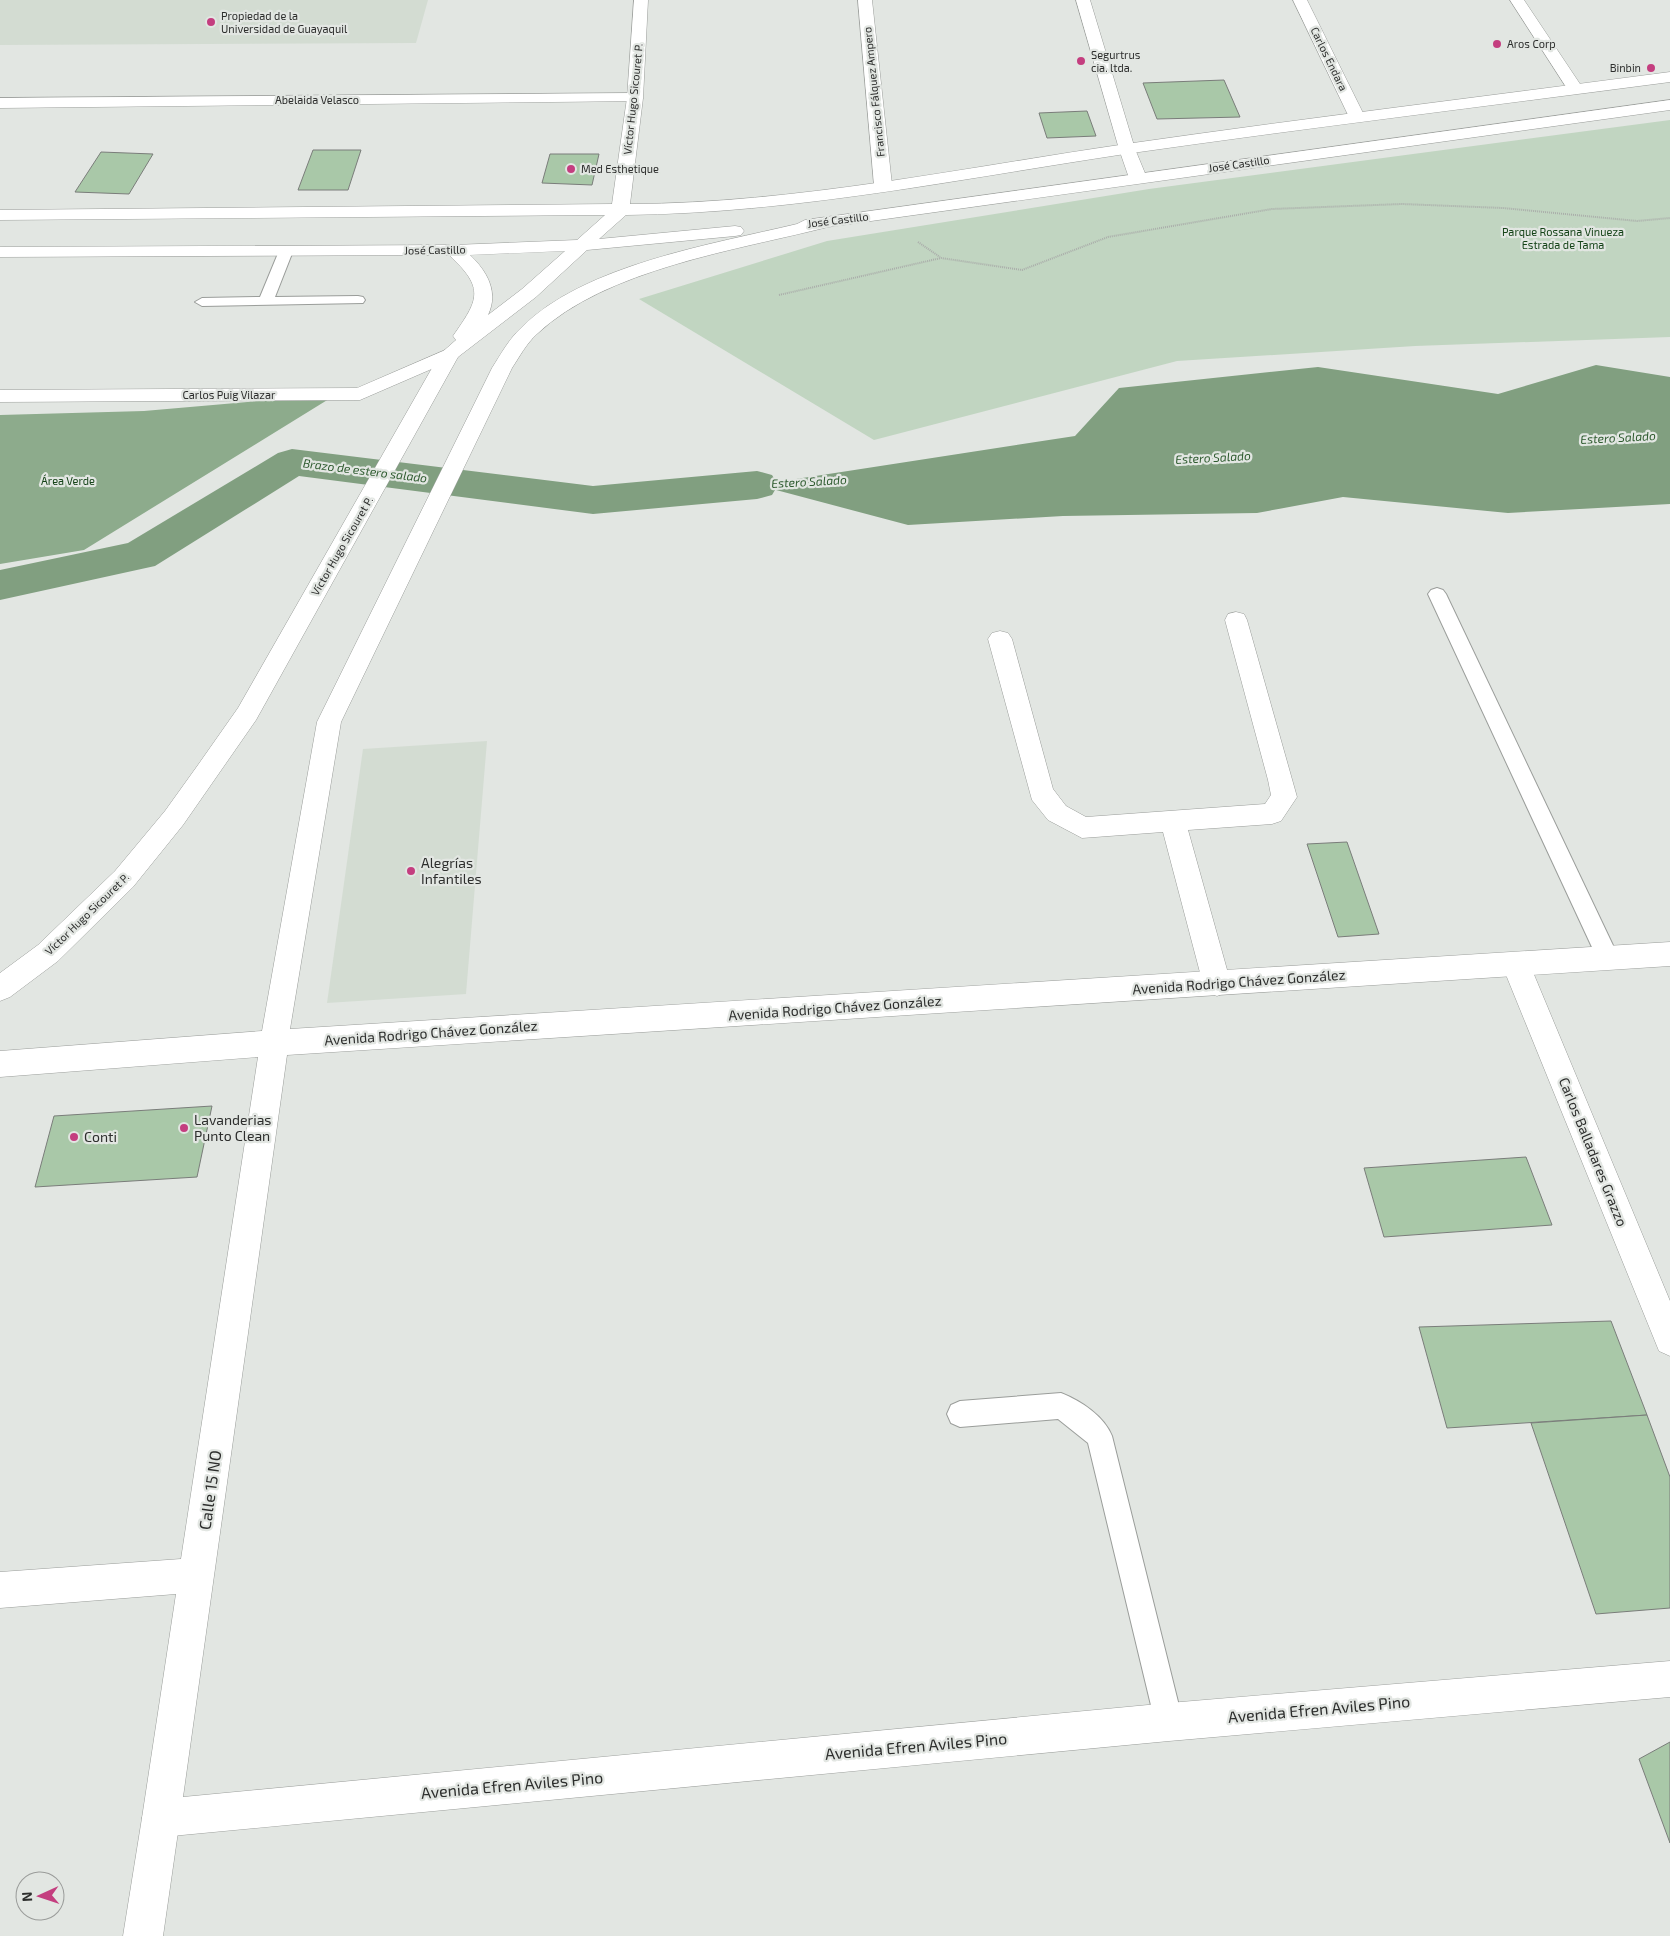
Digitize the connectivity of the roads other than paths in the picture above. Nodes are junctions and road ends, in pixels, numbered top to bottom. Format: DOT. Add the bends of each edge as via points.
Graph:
graph roads {
  1 [pos="641,0"];
  2 [pos="865,0"];
  3 [pos="1083,0"];
  4 [pos="1300,0"];
  5 [pos="1517,0"];
  6 [pos="1670,77"];
  7 [pos="1576,90"];
  8 [pos="635,98"];
  9 [pos="0,103"];
  10 [pos="1670,105"];
  11 [pos="1357,118"];
  12 [pos="1127,149"];
  13 [pos="1138,178"];
  14 [pos="883,185"];
  15 [pos="620,211"];
  16 [pos="0,215"];
  17 [pos="823,223"];
  18 [pos="583,245"];
  19 [pos="454,250"];
  20 [pos="286,251"];
  21 [pos="0,252"];
  22 [pos="358,300"];
  23 [pos="266,301"];
  24 [pos="202,302"];
  25 [pos="445,362"];
  26 [pos="0,396"];
  27 [pos="1437,594"];
  28 [pos="1236,620"];
  29 [pos="1000,639"];
  30 [pos="1173,822"];
  31 [pos="1670,954"];
  32 [pos="1608,958"];
  33 [pos="1516,965"];
  34 [pos="1217,984"];
  35 [pos="0,989"];
  36 [pos="274,1043"];
  37 [pos="0,1064"];
  38 [pos="1670,1340"];
  39 [pos="960,1414"];
  40 [pos="197,1575"];
  41 [pos="0,1590"];
  42 [pos="1670,1678"];
  43 [pos="1168,1722"];
  44 [pos="162,1818"];
  45 [pos="142,1936"];
  1 -- 8 [label="street, Víctor Hugo Sicouret P."];
  2 -- 14 [label="street, Francisco Fálquez Ampero"];
  3 -- 12 [label="street"];
  4 -- 11 [label="street, Carlos Endara"];
  5 -- 7 [label="street"];
  6 -- 7 [label="street, José Castillo"];
  7 -- 11 [label="street, José Castillo"];
  8 -- 9 [label="street, Abelaida Velasco"];
  8 -- 15 [label="street, Víctor Hugo Sicouret P."];
  10 -- 13 [label="street, José Castillo"];
  11 -- 12 [label="street, José Castillo"];
  12 -- 13 [label="street"];
  12 -- 14 [label="street, José Castillo"];
  13 -- 17 [label="street, José Castillo"];
  14 -- 15 [label="street, José Castillo" via="806,198"];
  15 -- 16 [label="street, José Castillo"];
  15 -- 18 [label="street, Víctor Hugo Sicouret P."];
  17 -- 18 [label="street, José Castillo"];
  17 -- 36 [label="street" via="646,268 574,298 531,328 502,368 329,722"];
  18 -- 19 [label="street, José Castillo"];
  18 -- 25 [label="street, Víctor Hugo Sicouret P."];
  19 -- 20 [label="street, José Castillo"];
  19 -- 25 [label="street" via="475,268 484,288 481,311"];
  20 -- 21 [label="street, José Castillo"];
  20 -- 23 [label="lane"];
  22 -- 23 [label="lane"];
  23 -- 24 [label="lane"];
  25 -- 26 [label="street, Carlos Puig Vilazar" via="360,394"];
  25 -- 35 [label="street, Víctor Hugo Sicouret P." via="247,714 174,818 124,879 48,953"];
  27 -- 32 [label="lane"];
  28 -- 30 [label="street" via="1284,797 1272,814"];
  29 -- 30 [label="street" via="1041,793 1058,813 1082,828"];
  30 -- 34 [label="street"];
  31 -- 32 [label="street, Avenida Rodrigo Chávez González"];
  32 -- 33 [label="street, Avenida Rodrigo Chávez González"];
  33 -- 34 [label="street, Avenida Rodrigo Chávez González"];
  33 -- 38 [label="street, Carlos Balladares Grazzo"];
  34 -- 36 [label="street, Avenida Rodrigo Chávez González"];
  36 -- 37 [label="street, Avenida Rodrigo Chávez González"];
  36 -- 40 [label="street, Calle 15 NO"];
  39 -- 43 [label="lane" via="1061,1406 1099,1436"];
  40 -- 41 [label="street"];
  40 -- 44 [label="street, Calle 15 NO"];
  42 -- 43 [label="street, Avenida Efren Aviles Pino"];
  43 -- 44 [label="street, Avenida Efren Aviles Pino"];
  44 -- 45 [label="street, Calle 15 NO"];
}
